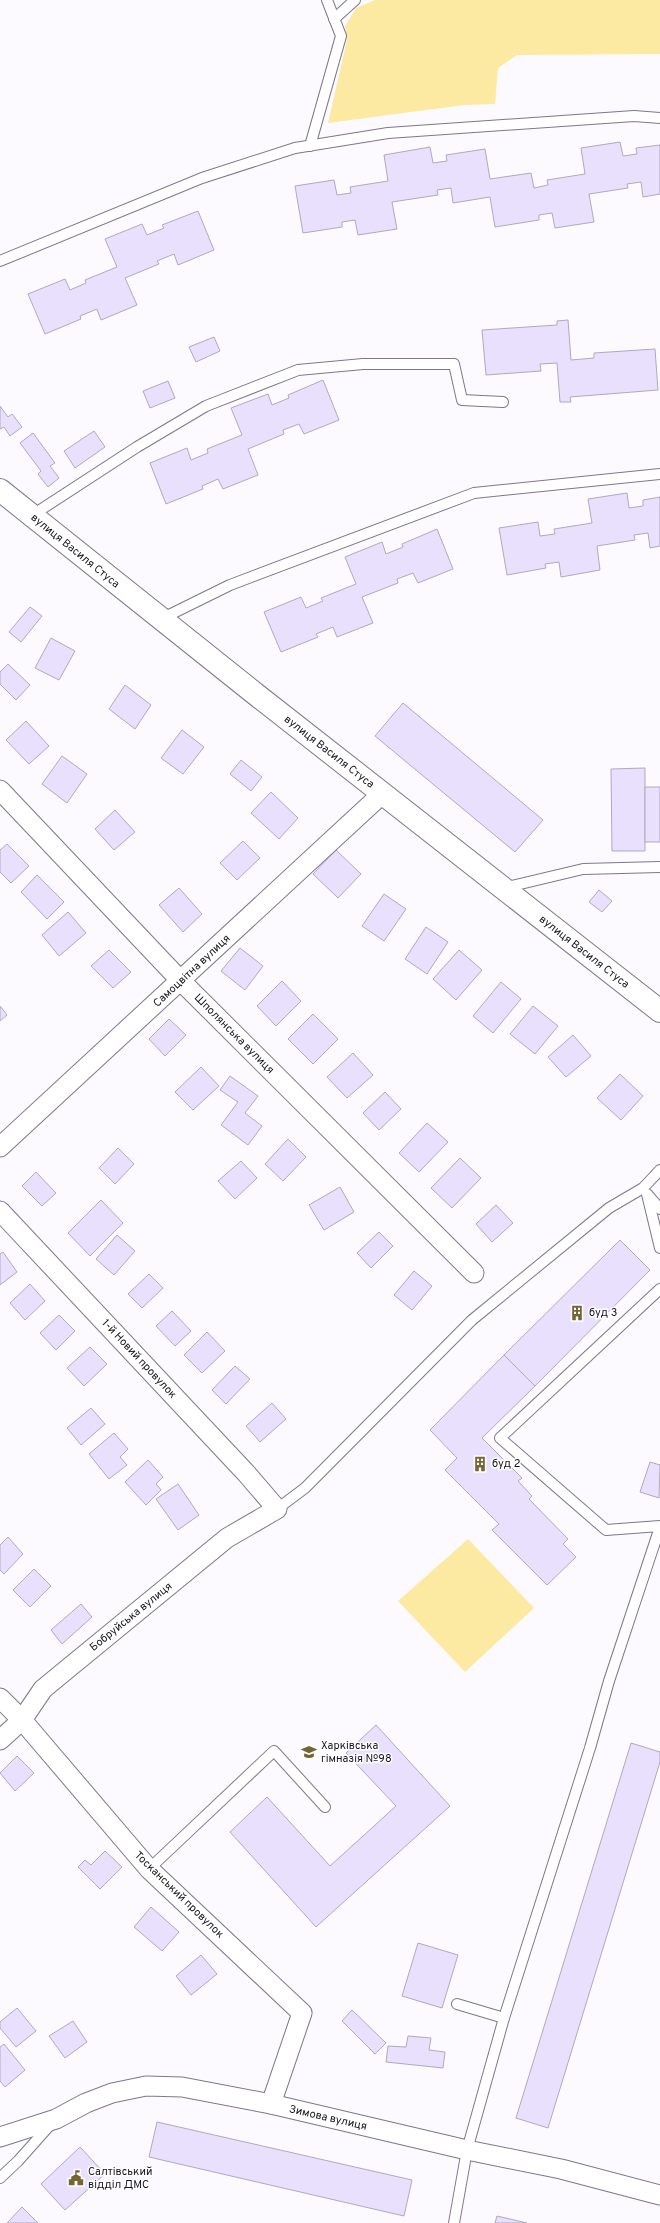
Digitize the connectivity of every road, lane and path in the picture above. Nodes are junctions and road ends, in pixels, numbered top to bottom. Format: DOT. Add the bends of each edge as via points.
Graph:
graph roads {
  1 [pos="326,0"];
  2 [pos="355,0"];
  3 [pos="334,19"];
  4 [pos="660,118"];
  5 [pos="310,146"];
  6 [pos="0,261"];
  7 [pos="503,402"];
  8 [pos="660,474"];
  9 [pos="0,490"];
  10 [pos="31,516"];
  11 [pos="161,619"];
  12 [pos="0,790"];
  13 [pos="382,793"];
  14 [pos="660,868"];
  15 [pos="503,888"];
  16 [pos="181,981"];
  17 [pos="660,1011"];
  18 [pos="0,1147"];
  19 [pos="660,1170"];
  20 [pos="645,1191"];
  21 [pos="660,1209"];
  22 [pos="0,1211"];
  23 [pos="660,1248"];
  24 [pos="474,1273"];
  25 [pos="660,1290"];
  26 [pos="277,1509"];
  27 [pos="660,1527"];
  28 [pos="0,1698"];
  29 [pos="22,1720"];
  30 [pos="0,1740"];
  31 [pos="325,1807"];
  32 [pos="149,1869"];
  33 [pos="457,2004"];
  34 [pos="504,2018"];
  35 [pos="271,2104"];
  36 [pos="56,2119"];
  37 [pos="0,2137"];
  38 [pos="467,2150"];
  39 [pos="0,2178"];
  40 [pos="660,2195"];
  41 [pos="454,2223"];
  1 -- 3 [label="lane"];
  2 -- 3 [label="lane"];
  3 -- 5 [label="lane" via="340,36"];
  4 -- 5 [label="lane" via="626,116 388,133"];
  5 -- 6 [label="lane" via="295,148 202,178"];
  7 -- 10 [label="lane" via="462,400 454,364 363,364 298,370 206,406 137,447"];
  8 -- 11 [label="lane" via="474,493 230,586"];
  9 -- 10 [label="street, вулиця Василя Стуса"];
  10 -- 11 [label="street, вулиця Василя Стуса"];
  11 -- 13 [label="street, вулиця Василя Стуса"];
  12 -- 16 [label="street, Шполянська вулиця"];
  13 -- 15 [label="street, вулиця Василя Стуса"];
  13 -- 16 [label="street, Самоцвітна вулиця"];
  14 -- 15 [label="lane" via="583,868"];
  15 -- 17 [label="street, вулиця Василя Стуса"];
  16 -- 18 [label="street, Самоцвітна вулиця"];
  16 -- 24 [label="street, Шполянська вулиця"];
  19 -- 20 [label="lane"];
  20 -- 21 [label="lane"];
  20 -- 23 [label="lane"];
  20 -- 26 [label="lane" via="609,1208 472,1320 305,1488"];
  22 -- 26 [label="street, 1-й Новий провулок"];
  25 -- 27 [label="lane" via="500,1438 606,1530"];
  26 -- 29 [label="street, Бобруйська вулиця" via="227,1538 43,1689"];
  27 -- 34 [label="lane"];
  28 -- 29 [label="street, Тосканський провулок"];
  29 -- 30 [label="street, Бобруйська вулиця"];
  29 -- 32 [label="street, Тосканський провулок"];
  31 -- 32 [label="lane" via="274,1751"];
  32 -- 35 [label="street, Тосканський провулок" via="302,2013"];
  33 -- 34 [label="lane"];
  34 -- 38 [label="lane"];
  35 -- 36 [label="street, Зимова вулиця" via="182,2087 146,2086 112,2093"];
  35 -- 38 [label="street, Зимова вулиця"];
  36 -- 37 [label="street, Зимова вулиця"];
  36 -- 39 [label="lane"];
  38 -- 40 [label="street, Зимова вулиця" via="561,2169"];
  38 -- 41 [label="lane"];
}
